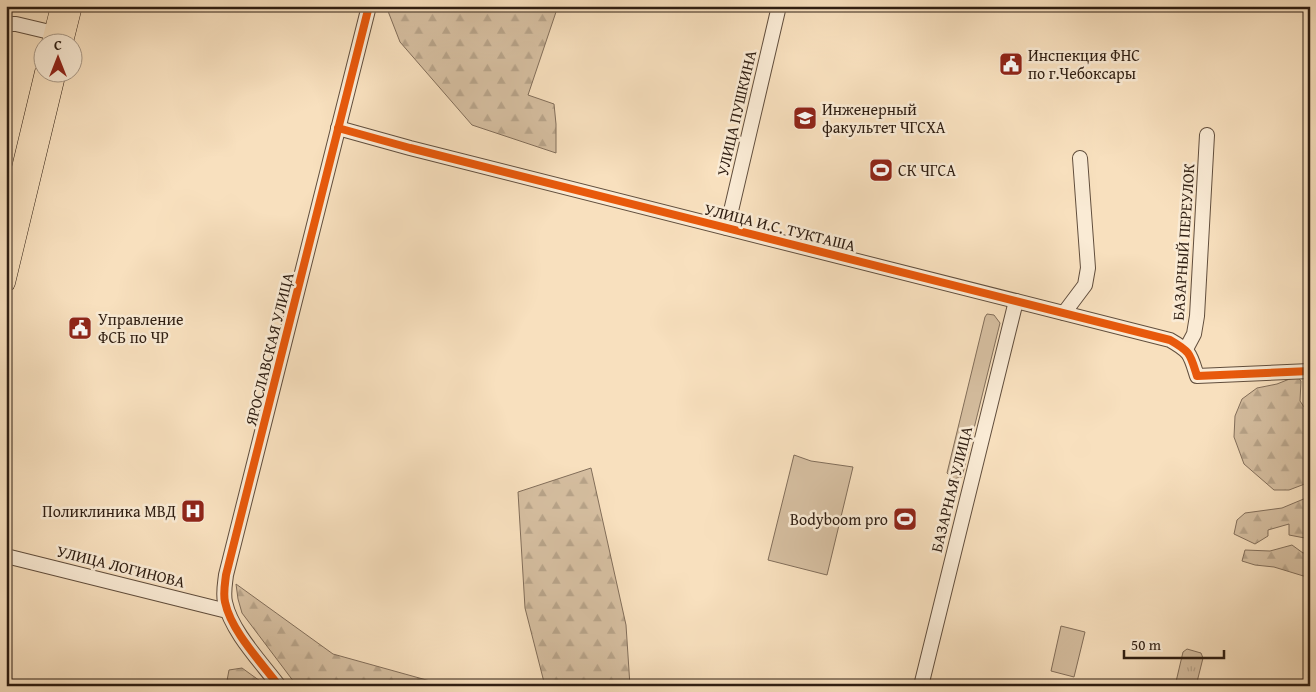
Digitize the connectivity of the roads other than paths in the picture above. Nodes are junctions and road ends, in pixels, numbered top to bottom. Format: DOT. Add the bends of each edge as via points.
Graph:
graph roads {
  1 [pos="60,6"];
  2 [pos="73,6"];
  3 [pos="369,6"];
  4 [pos="779,6"];
  5 [pos="6,24"];
  6 [pos="39,32"];
  7 [pos="59,32"];
  8 [pos="62,32"];
  9 [pos="42,82"];
  10 [pos="54,82"];
  11 [pos="338,128"];
  12 [pos="1207,135"];
  13 [pos="1080,158"];
  14 [pos="727,228"];
  15 [pos="10,240"];
  16 [pos="6,283"];
  17 [pos="1016,301"];
  18 [pos="1064,313"];
  19 [pos="1186,349"];
  20 [pos="1310,371"];
  21 [pos="6,556"];
  22 [pos="227,611"];
  23 [pos="279,686"];
  24 [pos="921,686"];
  1 -- 7 [label="main road"];
  2 -- 8 [label="main road"];
  3 -- 11 [label="street, ЯРОСЛАВСКАЯ УЛИЦА"];
  4 -- 14 [label="street, УЛИЦА ПУШКИНА"];
  5 -- 6 [label="street"];
  9 -- 15 [label="main road"];
  10 -- 15 [label="main road"];
  11 -- 14 [label="street, УЛИЦА И.С. ТУКТАША"];
  11 -- 22 [label="street, ЯРОСЛАВСКАЯ УЛИЦА" via="226,575"];
  12 -- 19 [label="street, БАЗАРНЫЙ ПЕРЕУЛОК" via="1197,316 1194,334"];
  13 -- 18 [label="street" via="1088,268 1085,285"];
  14 -- 17 [label="street, УЛИЦА И.С. ТУКТАША"];
  15 -- 16 [label="main road"];
  17 -- 18 [label="street, УЛИЦА И.С. ТУКТАША"];
  17 -- 24 [label="street, БАЗАРНАЯ УЛИЦА"];
  18 -- 19 [label="street, УЛИЦА И.С. ТУКТАША" via="1170,340"];
  19 -- 20 [label="street" via="1197,376"];
  21 -- 22 [label="street, УЛИЦА ЛОГИНОВА"];
  22 -- 23 [label="street, ЯРОСЛАВСКАЯ УЛИЦА" via="248,646"];
}
